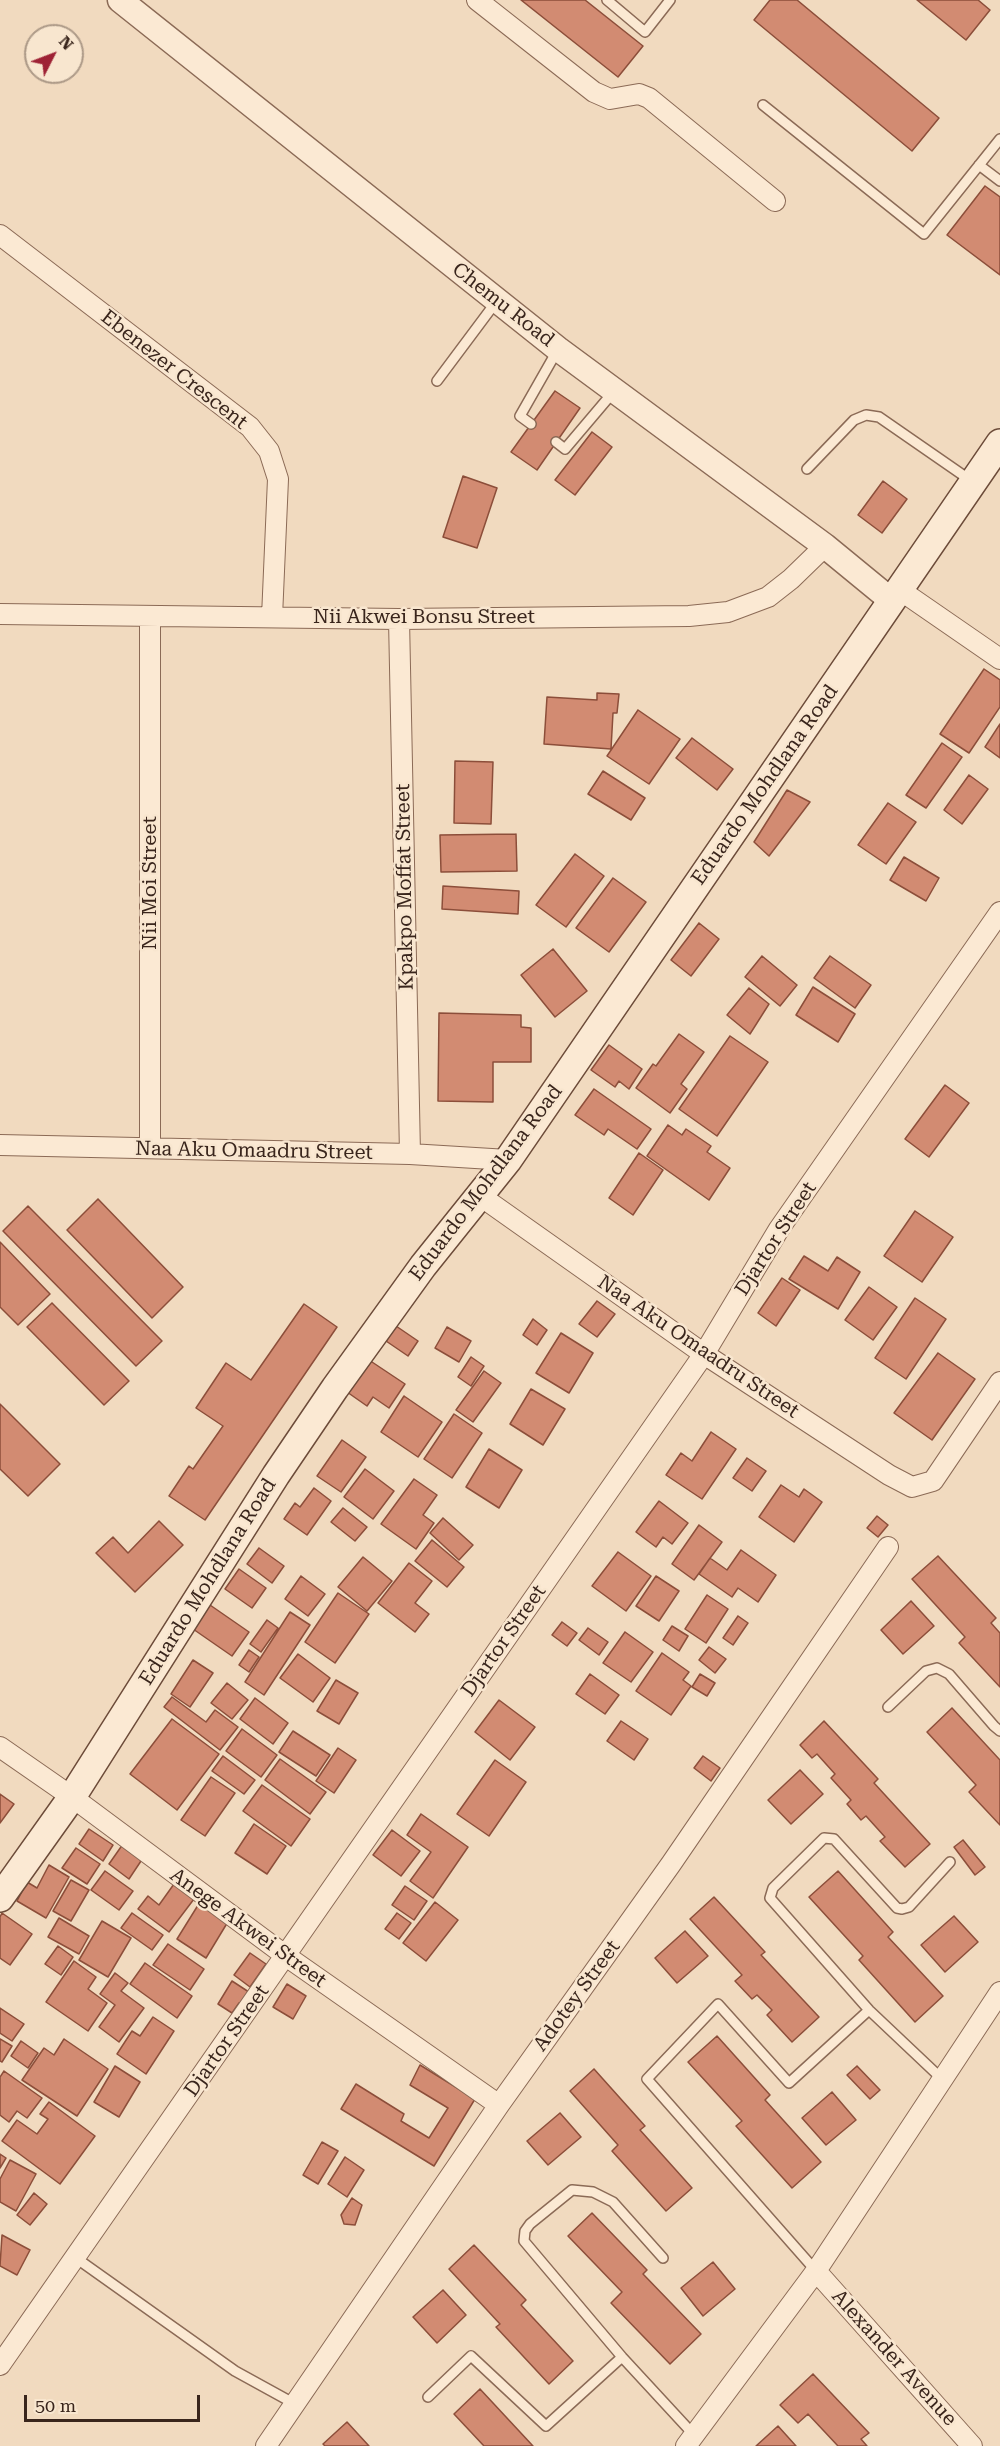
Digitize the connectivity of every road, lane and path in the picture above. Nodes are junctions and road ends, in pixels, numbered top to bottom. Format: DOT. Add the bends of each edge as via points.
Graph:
graph roads {
  1 [pos="120,0"];
  2 [pos="477,0"];
  3 [pos="607,0"];
  4 [pos="670,0"];
  5 [pos="763,105"];
  6 [pos="1000,139"];
  7 [pos="979,165"];
  8 [pos="1000,182"];
  9 [pos="775,201"];
  10 [pos="0,236"];
  11 [pos="498,300"];
  12 [pos="558,349"];
  13 [pos="437,381"];
  14 [pos="615,390"];
  15 [pos="531,424"];
  16 [pos="556,442"];
  17 [pos="1000,444"];
  18 [pos="807,469"];
  19 [pos="974,482"];
  20 [pos="825,546"];
  21 [pos="896,595"];
  22 [pos="0,614"];
  23 [pos="150,617"];
  24 [pos="272,617"];
  25 [pos="399,619"];
  26 [pos="1000,659"];
  27 [pos="1000,912"];
  28 [pos="0,1145"];
  29 [pos="150,1149"];
  30 [pos="410,1154"];
  31 [pos="508,1160"];
  32 [pos="479,1195"];
  33 [pos="704,1354"];
  34 [pos="1000,1382"];
  35 [pos="888,1546"];
  36 [pos="888,1707"];
  37 [pos="1000,1731"];
  38 [pos="0,1747"];
  39 [pos="72,1797"];
  40 [pos="950,1862"];
  41 [pos="0,1898"];
  42 [pos="286,1956"];
  43 [pos="1000,1992"];
  44 [pos="869,2010"];
  45 [pos="942,2079"];
  46 [pos="499,2105"];
  47 [pos="76,2258"];
  48 [pos="663,2258"];
  49 [pos="816,2271"];
  50 [pos="622,2357"];
  51 [pos="0,2365"];
  52 [pos="428,2397"];
  53 [pos="295,2404"];
  54 [pos="690,2440"];
  55 [pos="266,2446"];
  56 [pos="972,2446"];
  1 -- 11 [label="street, Chemu Road"];
  2 -- 9 [label="street" via="594,92 610,99 639,94 649,98"];
  3 -- 4 [label="lane" via="645,32"];
  5 -- 7 [label="lane" via="924,234"];
  6 -- 7 [label="lane"];
  7 -- 8 [label="lane"];
  10 -- 24 [label="street, Ebenezer Crescent" via="250,427 269,451 278,479"];
  11 -- 12 [label="street, Chemu Road"];
  11 -- 13 [label="lane"];
  12 -- 14 [label="street, Chemu Road"];
  12 -- 15 [label="lane" via="520,416"];
  14 -- 16 [label="lane" via="565,449"];
  14 -- 20 [label="street, Chemu Road"];
  17 -- 19 [label="main road, Eduardo Mohdlana Road"];
  18 -- 19 [label="lane" via="854,420 879,417"];
  19 -- 21 [label="main road, Eduardo Mohdlana Road"];
  20 -- 21 [label="street, Chemu Road"];
  20 -- 25 [label="street, Nii Akwei Bonsu Street" via="768,597 728,612 688,616"];
  21 -- 26 [label="street"];
  21 -- 31 [label="main road, Eduardo Mohdlana Road"];
  22 -- 23 [label="street, Nii Akwei Bonsu Street"];
  23 -- 24 [label="street, Nii Akwei Bonsu Street"];
  23 -- 29 [label="street, Nii Moi Street"];
  24 -- 25 [label="street, Nii Akwei Bonsu Street"];
  25 -- 30 [label="street, Kpakpo Moffat Street"];
  27 -- 33 [label="street, Djartor Street" via="779,1230"];
  28 -- 29 [label="street, Naa Aku Omaadru Street"];
  29 -- 30 [label="street, Naa Aku Omaadru Street"];
  30 -- 31 [label="street, Naa Aku Omaadru Street"];
  31 -- 32 [label="main road, Eduardo Mohdlana Road"];
  32 -- 33 [label="street, Naa Aku Omaadru Street"];
  32 -- 39 [label="main road, Eduardo Mohdlana Road" via="423,1266 276,1475"];
  33 -- 34 [label="street, Naa Aku Omaadru Street" via="912,1487 933,1481"];
  33 -- 42 [label="street, Djartor Street"];
  35 -- 46 [label="street, Adotey Street" via="671,1864"];
  36 -- 37 [label="lane" via="926,1671 937,1668 949,1674"];
  38 -- 39 [label="street, Anege Akwei Street"];
  39 -- 41 [label="main road, Eduardo Mohdlana Road"];
  39 -- 42 [label="street, Anege Akwei Street"];
  40 -- 44 [label="lane" via="909,1907 897,1908 829,1837 770,1893 770,1898"];
  42 -- 46 [label="street, Anege Akwei Street"];
  42 -- 47 [label="street, Djartor Street"];
  43 -- 45 [label="street"];
  44 -- 45 [label="lane"];
  44 -- 49 [label="lane" via="789,2084 718,2004 647,2079"];
  45 -- 49 [label="street"];
  46 -- 53 [label="street, Adotey Street"];
  47 -- 51 [label="street, Djartor Street"];
  47 -- 53 [label="lane" via="235,2371"];
  48 -- 50 [label="lane" via="613,2202 593,2192 572,2190 525,2231 524,2241"];
  49 -- 54 [label="street"];
  49 -- 56 [label="street, Alexander Avenue"];
  50 -- 52 [label="lane" via="546,2426 471,2356"];
  50 -- 54 [label="lane"];
  53 -- 55 [label="street, Adotey Street"];
}
